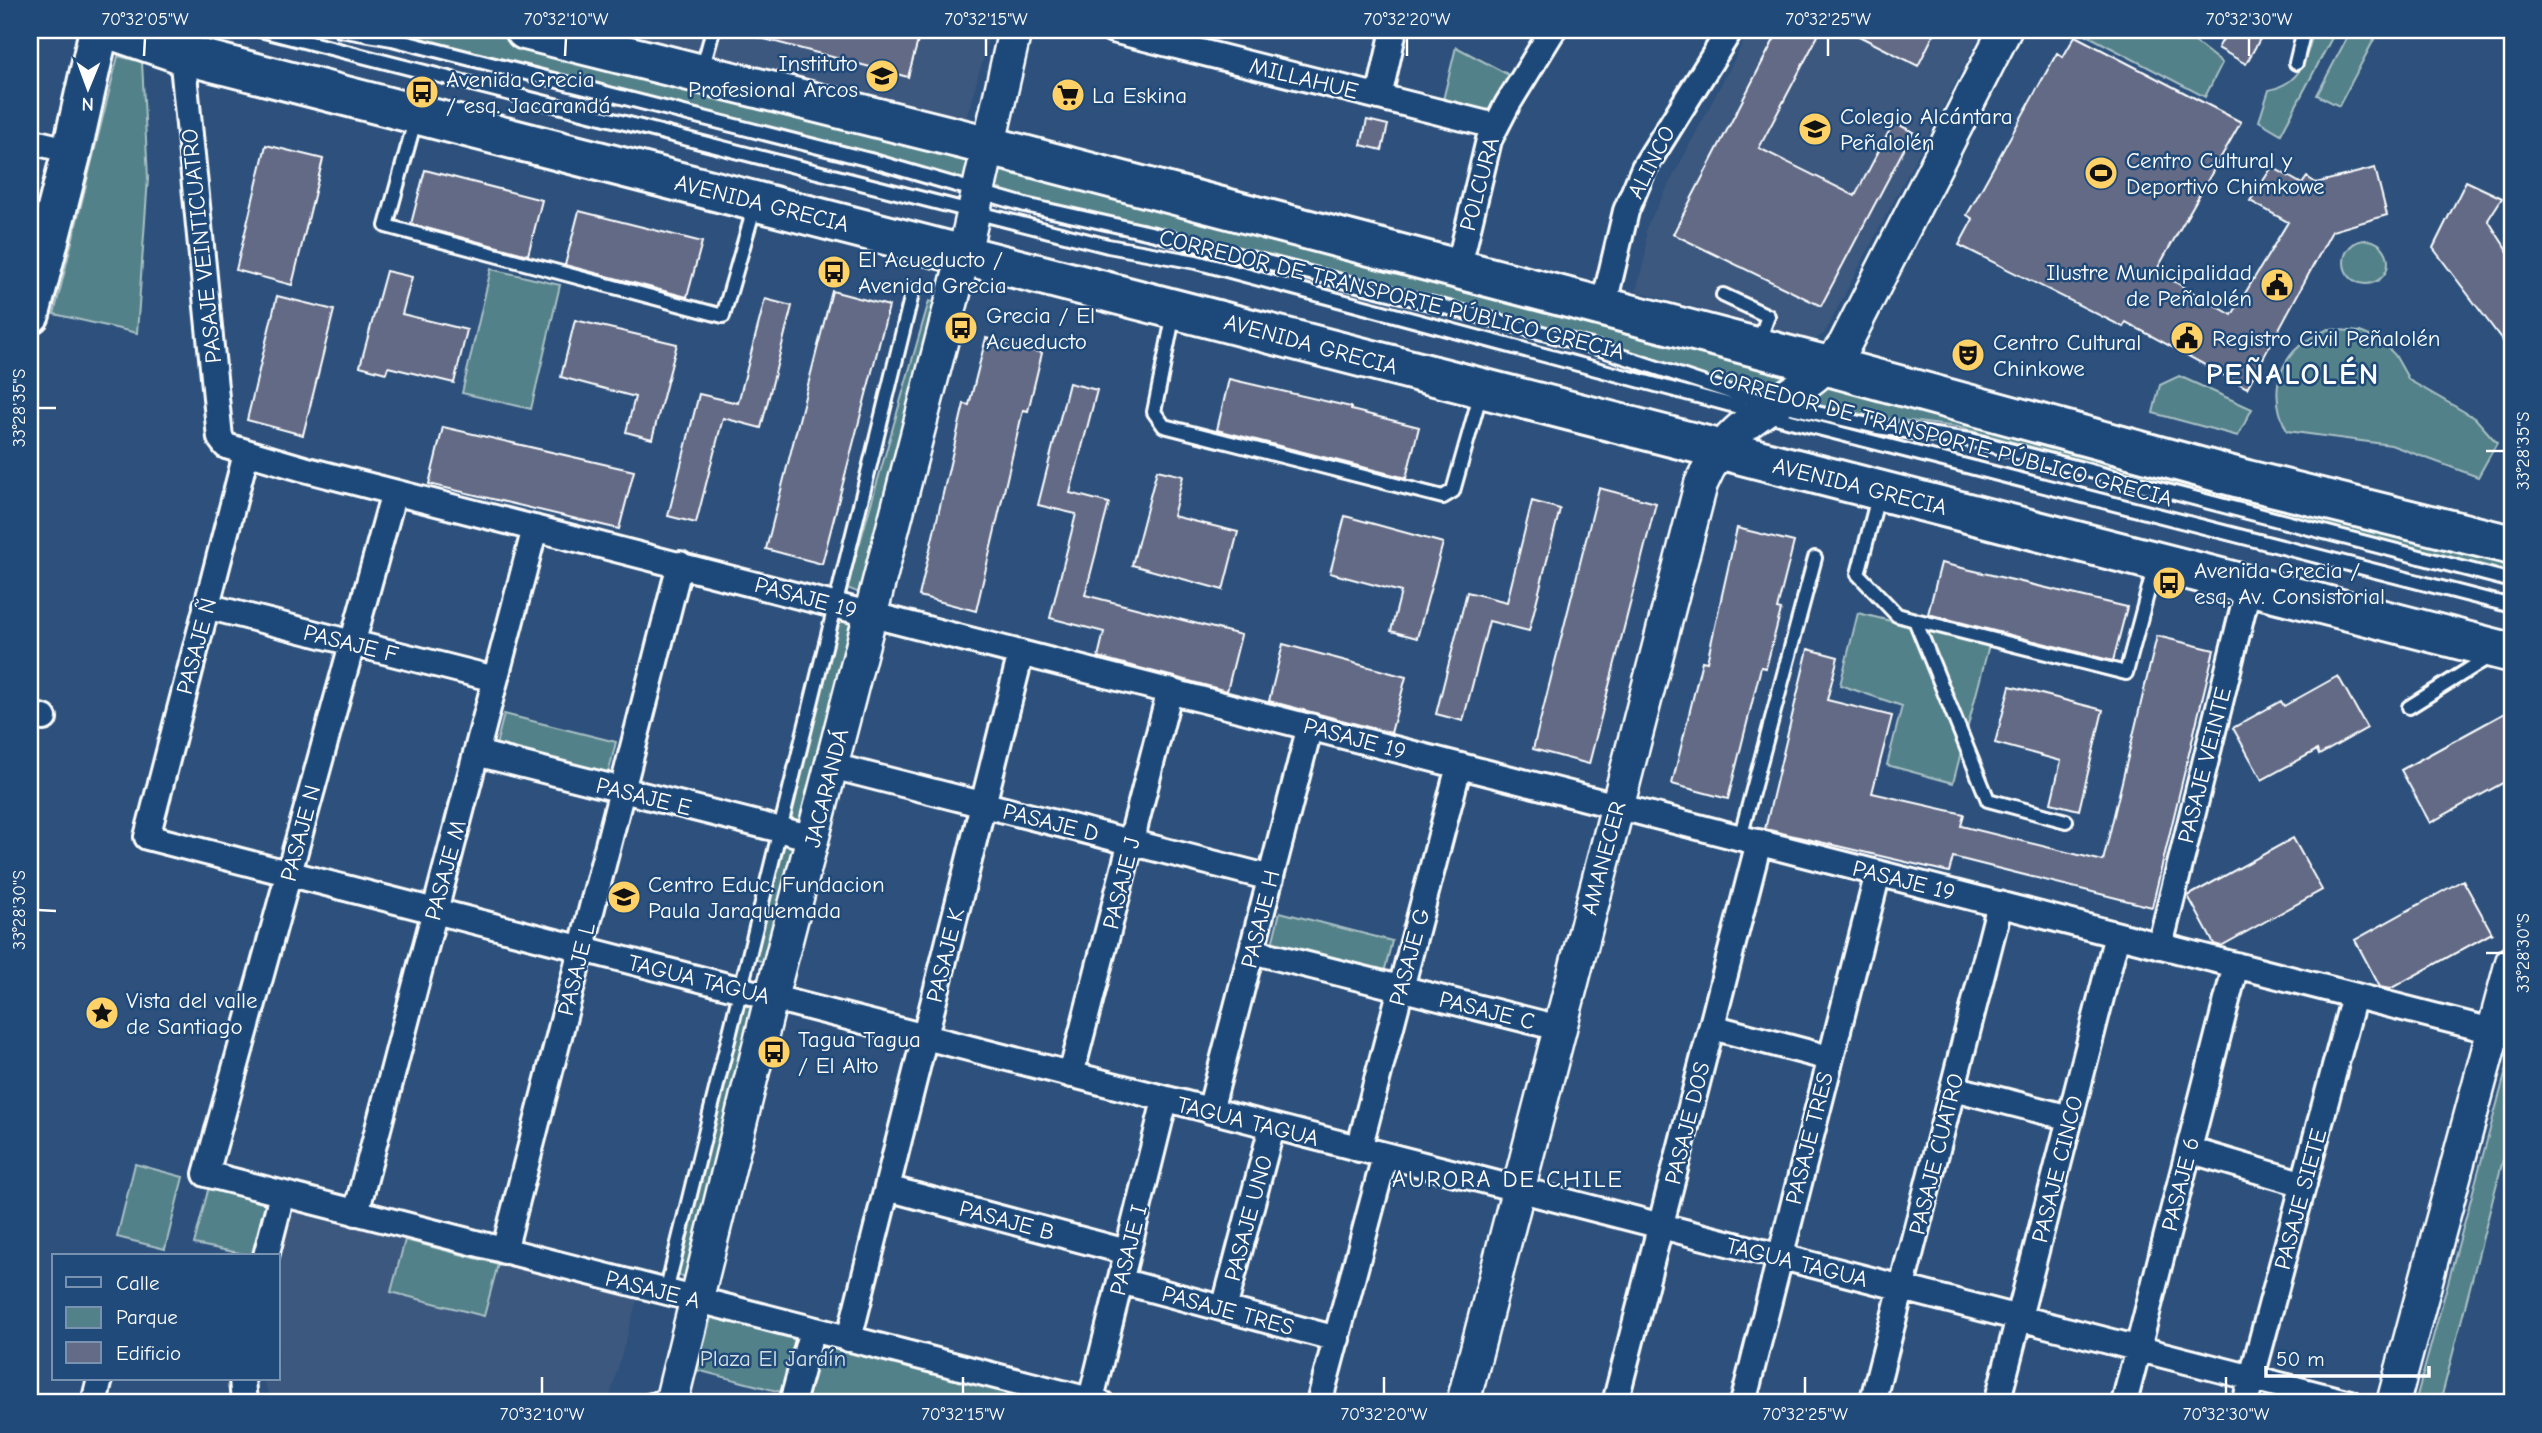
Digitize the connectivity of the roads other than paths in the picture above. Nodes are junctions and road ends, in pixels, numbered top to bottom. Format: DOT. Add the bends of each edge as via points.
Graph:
graph roads {
  1 [pos="99,30"];
  2 [pos="112,30"];
  3 [pos="260,30"];
  4 [pos="340,30"];
  5 [pos="525,30"];
  6 [pos="713,30"];
  7 [pos="1016,30"];
  8 [pos="1113,30"];
  9 [pos="1394,30"];
  10 [pos="1553,30"];
  11 [pos="1730,30"];
  12 [pos="2005,30"];
  13 [pos="2304,30"];
  14 [pos="182,54"];
  15 [pos="2297,63"];
  16 [pos="701,74"];
  17 [pos="1379,97"];
  18 [pos="416,114"];
  19 [pos="1495,126"];
  20 [pos="30,141"];
  21 [pos="989,146"];
  22 [pos="72,152"];
  23 [pos="756,202"];
  24 [pos="976,202"];
  25 [pos="964,254"];
  26 [pos="1458,270"];
  27 [pos="913,290"];
  28 [pos="1723,295"];
  29 [pos="1603,308"];
  30 [pos="1175,309"];
  31 [pos="30,314"];
  32 [pos="1757,348"];
  33 [pos="1828,366"];
  34 [pos="1482,389"];
  35 [pos="1765,408"];
  36 [pos="220,438"];
  37 [pos="1718,450"];
  38 [pos="246,454"];
  39 [pos="1880,491"];
  40 [pos="394,492"];
  41 [pos="534,528"];
  42 [pos="2512,545"];
  43 [pos="1815,558"];
  44 [pos="2156,561"];
  45 [pos="680,564"];
  46 [pos="2512,581"];
  47 [pos="2249,585"];
  48 [pos="837,605"];
  49 [pos="206,606"];
  50 [pos="2512,606"];
  51 [pos="869,614"];
  52 [pos="1915,620"];
  53 [pos="352,643"];
  54 [pos="2507,651"];
  55 [pos="1021,653"];
  56 [pos="495,679"];
  57 [pos="1170,690"];
  58 [pos="2410,707"];
  59 [pos="1310,726"];
  60 [pos="476,753"];
  61 [pos="1459,765"];
  62 [pos="832,766"];
  63 [pos="622,790"];
  64 [pos="983,805"];
  65 [pos="1616,807"];
  66 [pos="2066,821"];
  67 [pos="781,830"];
  68 [pos="147,837"];
  69 [pos="813,838"];
  70 [pos="1750,840"];
  71 [pos="1131,842"];
  72 [pos="289,873"];
  73 [pos="1878,873"];
  74 [pos="1271,878"];
  75 [pos="2000,904"];
  76 [pos="435,911"];
  77 [pos="2117,935"];
  78 [pos="2160,946"];
  79 [pos="581,949"];
  80 [pos="1252,951"];
  81 [pos="2512,962"];
  82 [pos="2236,965"];
  83 [pos="1401,989"];
  84 [pos="756,994"];
  85 [pos="2354,996"];
  86 [pos="1712,1027"];
  87 [pos="1559,1028"];
  88 [pos="2503,1034"];
  89 [pos="925,1038"];
  90 [pos="1829,1058"];
  91 [pos="1071,1075"];
  92 [pos="1953,1088"];
  93 [pos="1165,1100"];
  94 [pos="1210,1111"];
  95 [pos="2070,1118"];
  96 [pos="1272,1127"];
  97 [pos="1359,1149"];
  98 [pos="2189,1150"];
  99 [pos="1385,1156"];
  100 [pos="206,1174"];
  101 [pos="2304,1184"];
  102 [pos="887,1188"];
  103 [pos="1518,1190"];
  104 [pos="282,1194"];
  105 [pos="356,1213"];
  106 [pos="1661,1227"];
  107 [pos="504,1251"];
  108 [pos="1127,1252"];
  109 [pos="267,1254"];
  110 [pos="1780,1258"];
  111 [pos="1120,1282"];
  112 [pos="1901,1289"];
  113 [pos="666,1292"];
  114 [pos="698,1300"];
  115 [pos="1224,1309"];
  116 [pos="2019,1318"];
  117 [pos="812,1330"];
  118 [pos="849,1339"];
  119 [pos="1336,1339"];
  120 [pos="2138,1349"];
  121 [pos="2252,1378"];
  122 [pos="100,1380"];
  123 [pos="242,1380"];
  124 [pos="672,1398"];
  125 [pos="1094,1402"];
  126 [pos="94,1403"];
  127 [pos="244,1403"];
  128 [pos="641,1403"];
  129 [pos="792,1403"];
  130 [pos="1319,1403"];
  131 [pos="1463,1403"];
  132 [pos="1615,1403"];
  133 [pos="1743,1403"];
  134 [pos="1872,1403"];
  135 [pos="1997,1403"];
  136 [pos="2124,1403"];
  137 [pos="2245,1403"];
  138 [pos="2350,1403"];
  139 [pos="2393,1403"];
  1 -- 22 [label="main road"];
  2 -- 14 [label="main road, AVENIDA GRECIA"];
  3 -- 24 [label="lane, CORREDOR DE TRANSPORTE PÚBLICO GRECIA"];
  4 -- 24 [label="lane, CORREDOR DE TRANSPORTE PÚBLICO GRECIA" via="722,122"];
  5 -- 16 [label="main road"];
  6 -- 16 [label="lane"];
  7 -- 21 [label="street, JACARANDÁ"];
  8 -- 17 [label="street, MILLAHUE"];
  9 -- 17 [label="street"];
  10 -- 19 [label="street, POLCURA"];
  11 -- 29 [label="street, ALINCO" via="1644,168 1626,211"];
  12 -- 33 [label="street" via="1863,312"];
  13 -- 15 [label="lane"];
  14 -- 18 [label="main road, AVENIDA GRECIA"];
  14 -- 36 [label="street, PASAJE VEINTICUATRO"];
  16 -- 21 [label="main road"];
  17 -- 19 [label="street, MILLAHUE"];
  18 -- 23 [label="main road, AVENIDA GRECIA"];
  18 -- 23 [label="lane" via="386,226 723,316"];
  19 -- 26 [label="street, POLCURA"];
  20 -- 22 [label="street"];
  21 -- 24 [label="street, JACARANDÁ"];
  21 -- 26 [label="main road"];
  22 -- 31 [label="main road"];
  23 -- 25 [label="main road, AVENIDA GRECIA"];
  24 -- 25 [label="street, JACARANDÁ"];
  24 -- 35 [label="lane, CORREDOR DE TRANSPORTE PÚBLICO GRECIA" via="1108,246 1196,261"];
  24 -- 35 [label="lane, CORREDOR DE TRANSPORTE PÚBLICO GRECIA" via="1441,306 1591,346"];
  25 -- 30 [label="main road, AVENIDA GRECIA"];
  25 -- 51 [label="street, JACARANDÁ"];
  26 -- 29 [label="main road"];
  27 -- 48 [label="lane"];
  28 -- 32 [label="lane" via="1768,316"];
  29 -- 32 [label="main road"];
  30 -- 34 [label="main road, AVENIDA GRECIA"];
  30 -- 34 [label="lane" via="1154,412 1164,425 1178,429 1448,496"];
  32 -- 33 [label="main road"];
  33 -- 35 [label="street, AMANECER"];
  33 -- 42 [label="main road" via="2207,469"];
  34 -- 37 [label="main road, AVENIDA GRECIA"];
  35 -- 37 [label="street, AMANECER"];
  35 -- 46 [label="lane, CORREDOR DE TRANSPORTE PÚBLICO GRECIA" via="1971,440"];
  35 -- 50 [label="lane, CORREDOR DE TRANSPORTE PÚBLICO GRECIA"];
  36 -- 38 [label="street, PASAJE 19" via="226,446"];
  37 -- 39 [label="main road, AVENIDA GRECIA"];
  37 -- 65 [label="street, AMANECER" via="1697,497"];
  38 -- 40 [label="street, PASAJE 19"];
  38 -- 49 [label="street, PASAJE Ñ"];
  39 -- 44 [label="main road, AVENIDA GRECIA"];
  39 -- 52 [label="lane" via="1858,574 1897,615"];
  40 -- 41 [label="street, PASAJE 19"];
  40 -- 53 [label="street, PASAJE N"];
  41 -- 45 [label="street, PASAJE 19"];
  41 -- 56 [label="street, PASAJE M"];
  43 -- 70 [label="lane"];
  44 -- 47 [label="main road, AVENIDA GRECIA"];
  44 -- 52 [label="lane" via="2126,673"];
  45 -- 48 [label="street, PASAJE 19"];
  45 -- 63 [label="street, PASAJE L"];
  47 -- 54 [label="main road, AVENIDA GRECIA"];
  47 -- 78 [label="street, PASAJE VEINTE"];
  48 -- 51 [label="street, PASAJE 19"];
  48 -- 67 [label="lane"];
  49 -- 53 [label="street, PASAJE F"];
  49 -- 68 [label="street, PASAJE Ñ"];
  51 -- 55 [label="street, PASAJE 19"];
  51 -- 62 [label="street, JACARANDÁ"];
  52 -- 66 [label="lane" via="1988,800"];
  53 -- 56 [label="street, PASAJE F"];
  53 -- 72 [label="street, PASAJE N"];
  54 -- 58 [label="lane"];
  55 -- 57 [label="street, PASAJE 19"];
  55 -- 64 [label="street, PASAJE K"];
  56 -- 60 [label="street, PASAJE M"];
  57 -- 59 [label="street, PASAJE 19"];
  57 -- 71 [label="street, PASAJE J"];
  59 -- 61 [label="street, PASAJE 19"];
  59 -- 74 [label="street, PASAJE H"];
  60 -- 63 [label="street, PASAJE E"];
  60 -- 76 [label="street, PASAJE M"];
  61 -- 65 [label="street, PASAJE 19"];
  61 -- 83 [label="street, PASAJE G"];
  62 -- 64 [label="street, PASAJE D"];
  62 -- 69 [label="street, JACARANDÁ"];
  63 -- 67 [label="street, PASAJE E"];
  63 -- 79 [label="street, PASAJE L"];
  64 -- 71 [label="street, PASAJE D"];
  64 -- 89 [label="street, PASAJE K"];
  65 -- 70 [label="street, PASAJE 19"];
  65 -- 87 [label="street, AMANECER"];
  67 -- 69 [label="street, PASAJE E"];
  67 -- 84 [label="lane"];
  68 -- 72 [label="street, TAGUA TAGUA"];
  69 -- 84 [label="street, JACARANDÁ"];
  70 -- 73 [label="street, PASAJE 19"];
  70 -- 86 [label="street, PASAJE DOS"];
  71 -- 74 [label="street, PASAJE D"];
  71 -- 91 [label="street, PASAJE J"];
  72 -- 76 [label="street, TAGUA TAGUA"];
  72 -- 100 [label="street, PASAJE N"];
  73 -- 75 [label="street, PASAJE 19"];
  73 -- 90 [label="street, PASAJE TRES"];
  74 -- 80 [label="street, PASAJE H"];
  75 -- 77 [label="street, PASAJE 19"];
  75 -- 92 [label="street, PASAJE CUATRO"];
  76 -- 79 [label="street, TAGUA TAGUA"];
  76 -- 105 [label="street, PASAJE M"];
  77 -- 78 [label="street, PASAJE 19"];
  77 -- 95 [label="street, PASAJE CINCO"];
  78 -- 82 [label="street, PASAJE 19"];
  79 -- 84 [label="street, TAGUA TAGUA"];
  79 -- 107 [label="street, PASAJE L"];
  80 -- 83 [label="street, PASAJE C"];
  80 -- 94 [label="street, PASAJE H"];
  81 -- 88 [label="street"];
  82 -- 85 [label="street, PASAJE 19"];
  82 -- 98 [label="street, PASAJE 6"];
  83 -- 87 [label="street, PASAJE C"];
  83 -- 97 [label="street, PASAJE G"];
  84 -- 89 [label="street, TAGUA TAGUA"];
  84 -- 113 [label="lane"];
  84 -- 114 [label="street, JACARANDÁ"];
  85 -- 88 [label="street, PASAJE 19"];
  85 -- 101 [label="street, PASAJE SIETE"];
  86 -- 90 [label="street"];
  86 -- 106 [label="street, PASAJE DOS"];
  87 -- 103 [label="street, AMANECER"];
  88 -- 139 [label="street"];
  89 -- 91 [label="street, TAGUA TAGUA"];
  89 -- 102 [label="street, PASAJE K"];
  90 -- 110 [label="street, PASAJE TRES"];
  91 -- 93 [label="street, TAGUA TAGUA"];
  92 -- 95 [label="street"];
  92 -- 112 [label="street, PASAJE CUATRO"];
  93 -- 94 [label="street, TAGUA TAGUA"];
  93 -- 108 [label="street, PASAJE I"];
  94 -- 96 [label="street, TAGUA TAGUA"];
  95 -- 116 [label="street, PASAJE CINCO"];
  96 -- 97 [label="street, TAGUA TAGUA"];
  96 -- 115 [label="street, PASAJE UNO"];
  97 -- 99 [label="street, TAGUA TAGUA"];
  98 -- 101 [label="street"];
  98 -- 120 [label="street, PASAJE 6"];
  99 -- 103 [label="street, TAGUA TAGUA"];
  99 -- 119 [label="street"];
  100 -- 104 [label="street, PASAJE A"];
  101 -- 121 [label="street, PASAJE SIETE"];
  102 -- 108 [label="street, PASAJE B"];
  102 -- 118 [label="street, PASAJE K"];
  103 -- 106 [label="street, TAGUA TAGUA"];
  103 -- 131 [label="street, AMANECER"];
  104 -- 105 [label="street, PASAJE A"];
  104 -- 109 [label="street"];
  105 -- 107 [label="street, PASAJE A"];
  106 -- 110 [label="street, TAGUA TAGUA"];
  106 -- 132 [label="street, PASAJE DOS"];
  107 -- 113 [label="street, PASAJE A"];
  108 -- 111 [label="street, PASAJE I"];
  110 -- 112 [label="street, TAGUA TAGUA"];
  110 -- 133 [label="street, PASAJE TRES"];
  111 -- 115 [label="street, PASAJE TRES"];
  111 -- 125 [label="street, PASAJE I"];
  112 -- 116 [label="street, TAGUA TAGUA"];
  112 -- 134 [label="street, PASAJE CUATRO"];
  113 -- 114 [label="street, PASAJE A"];
  114 -- 117 [label="street, PASAJE A"];
  114 -- 124 [label="street, JACARANDÁ"];
  115 -- 119 [label="street, PASAJE TRES"];
  116 -- 120 [label="street, TAGUA TAGUA"];
  116 -- 135 [label="street, PASAJE CINCO"];
  117 -- 118 [label="street, PASAJE A"];
  117 -- 129 [label="street"];
  118 -- 125 [label="street, PASAJE A"];
  119 -- 130 [label="street"];
  120 -- 121 [label="street, TAGUA TAGUA"];
  120 -- 136 [label="street, PASAJE 6"];
  121 -- 137 [label="street, PASAJE SIETE"];
  121 -- 138 [label="street, TAGUA TAGUA"];
  122 -- 126 [label="street"];
  123 -- 127 [label="street"];
  124 -- 128 [label="lane"];
}
